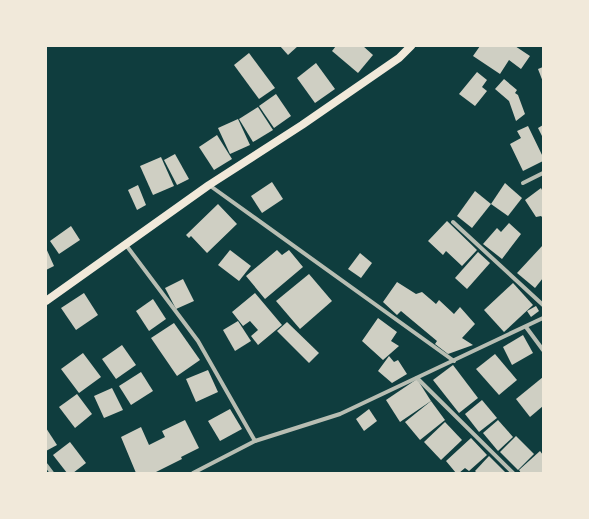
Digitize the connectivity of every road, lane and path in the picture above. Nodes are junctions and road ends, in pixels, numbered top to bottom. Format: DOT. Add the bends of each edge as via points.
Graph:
graph roads {
  1 [pos="411,46"];
  2 [pos="543,173"];
  3 [pos="523,183"];
  4 [pos="209,185"];
  5 [pos="453,222"];
  6 [pos="126,245"];
  7 [pos="46,301"];
  8 [pos="543,305"];
  9 [pos="543,318"];
  10 [pos="526,327"];
  11 [pos="543,350"];
  12 [pos="454,361"];
  13 [pos="417,378"];
  14 [pos="255,441"];
  15 [pos="46,465"];
  16 [pos="52,473"];
  17 [pos="193,473"];
  18 [pos="513,473"];
  1 -- 4 [label="main road" via="399,58 302,125"];
  2 -- 3 [label="street"];
  4 -- 6 [label="main road"];
  4 -- 12 [label="street"];
  5 -- 8 [label="street"];
  6 -- 7 [label="main road"];
  6 -- 14 [label="street" via="198,341"];
  9 -- 10 [label="street"];
  10 -- 11 [label="street"];
  10 -- 12 [label="street"];
  12 -- 13 [label="street"];
  13 -- 14 [label="street" via="340,414"];
  13 -- 18 [label="street"];
  14 -- 17 [label="street"];
  15 -- 16 [label="street"];
}
